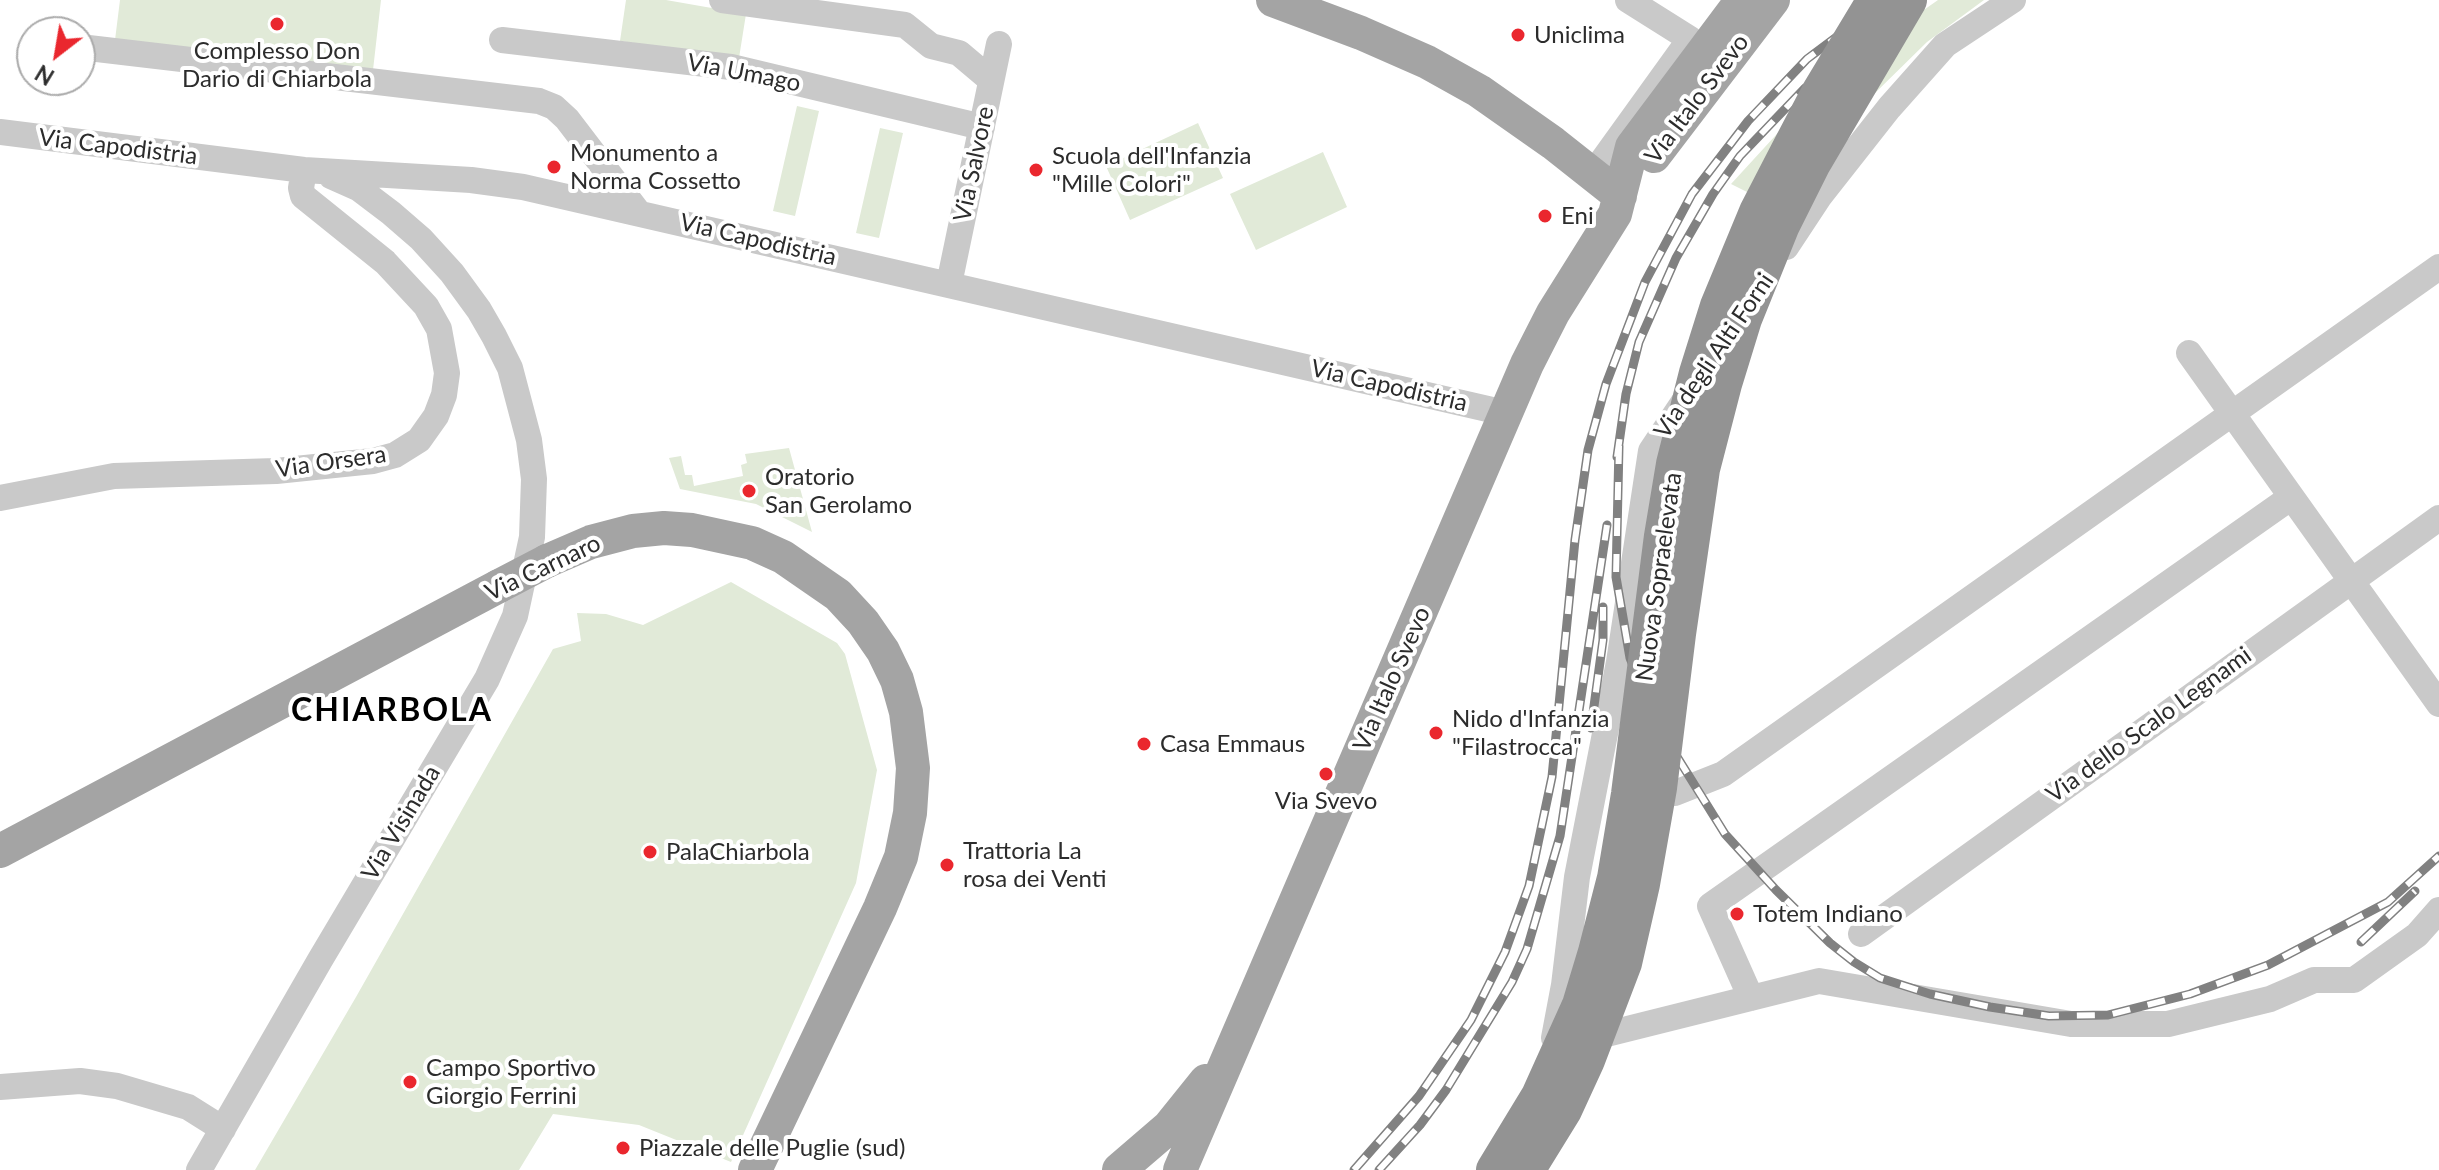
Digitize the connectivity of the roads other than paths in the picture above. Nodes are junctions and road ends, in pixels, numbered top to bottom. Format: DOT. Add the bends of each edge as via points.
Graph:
graph roads {
  1 [pos="722,0"];
  2 [pos="1628,0"];
  3 [pos="1742,0"];
  4 [pos="1773,0"];
  5 [pos="1876,0"];
  6 [pos="1908,0"];
  7 [pos="2013,0"];
  8 [pos="1287,2"];
  9 [pos="502,40"];
  10 [pos="999,44"];
  11 [pos="96,49"];
  12 [pos="991,80"];
  13 [pos="982,127"];
  14 [pos="0,132"];
  15 [pos="304,170"];
  16 [pos="1592,175"];
  17 [pos="1620,196"];
  18 [pos="638,212"];
  19 [pos="2439,267"];
  20 [pos="949,284"];
  21 [pos="2189,353"];
  22 [pos="1505,413"];
  23 [pos="2231,414"];
  24 [pos="0,498"];
  25 [pos="2290,498"];
  26 [pos="2439,518"];
  27 [pos="2349,581"];
  28 [pos="2439,704"];
  29 [pos="1595,784"];
  30 [pos="0,851"];
  31 [pos="2439,910"];
  32 [pos="1861,934"];
  33 [pos="1751,998"];
  34 [pos="1553,1047"];
  35 [pos="1231,1049"];
  36 [pos="0,1087"];
  37 [pos="223,1129"];
  38 [pos="1180,1168"];
  39 [pos="199,1170"];
  40 [pos="755,1170"];
  41 [pos="1119,1170"];
  42 [pos="1496,1170"];
  43 [pos="1526,1170"];
  1 -- 12 [label="street" via="905,25 931,46 959,53"];
  2 -- 16 [label="street" via="1690,39"];
  3 -- 17 [label="main road, Via Italo Svevo" via="1632,147"];
  4 -- 17 [label="main road, Via Italo Svevo"];
  5 -- 42 [label="highway, Nuova Sopraelevata, bridge" via="1776,176 1719,306 1675,464 1630,794 1601,937 1581,1005 1540,1096"];
  6 -- 43 [label="highway, Nuova Sopraelevata, bridge" via="1812,163 1743,319 1701,469 1658,788 1623,963 1575,1085"];
  7 -- 29 [label="street, Via degli Alti Forni" via="1945,45 1889,108 1819,197 1651,451"];
  8 -- 16 [label="main road" via="1441,69"];
  9 -- 13 [label="street, Via Umago" via="731,67"];
  10 -- 12 [label="street, Via Salvore"];
  11 -- 18 [label="street" via="539,101 567,119"];
  12 -- 13 [label="street, Via Salvore"];
  13 -- 20 [label="street, Via Salvore"];
  14 -- 15 [label="street, Via Capodistria"];
  15 -- 18 [label="street, Via Capodistria" via="471,180"];
  15 -- 24 [label="street, Via Orsera" via="303,196 385,262 426,306 439,329 447,373 444,395 419,440 373,461 276,471 114,476"];
  15 -- 37 [label="street, Via Visinada" via="358,188 391,213 452,273 479,310 510,368 529,440 532,537 515,616 487,679"];
  16 -- 17 [label="main road"];
  17 -- 22 [label="main road, Via Italo Svevo" via="1606,232 1553,313"];
  18 -- 20 [label="street, Via Capodistria"];
  19 -- 23 [label="street"];
  20 -- 22 [label="street, Via Capodistria"];
  21 -- 23 [label="street"];
  22 -- 35 [label="main road, Via Italo Svevo"];
  23 -- 25 [label="street"];
  23 -- 29 [label="street" via="1723,774 1675,793 1637,793"];
  25 -- 27 [label="street"];
  25 -- 33 [label="street" via="1710,906"];
  26 -- 27 [label="street, Via dello Scalo Legnami"];
  27 -- 28 [label="street"];
  27 -- 32 [label="street, Via dello Scalo Legnami"];
  29 -- 34 [label="street, Via degli Alti Forni"];
  30 -- 40 [label="main road, Via Carnaro, bridge" via="591,542 664,528 752,543 783,557 838,595 863,622 897,680 913,768 901,857"];
  31 -- 33 [label="street" via="2417,935 2354,980 2314,980 2270,999 2168,1024 2071,1024 1819,981"];
  33 -- 34 [label="street"];
  34 -- 42 [label="street, Via degli Alti Forni" via="1521,1128"];
  35 -- 38 [label="main road, Via Italo Svevo"];
  35 -- 41 [label="main road" via="1169,1127"];
  36 -- 37 [label="street" via="80,1081 117,1086 188,1107"];
  37 -- 39 [label="street, Via Visinada"];
}
